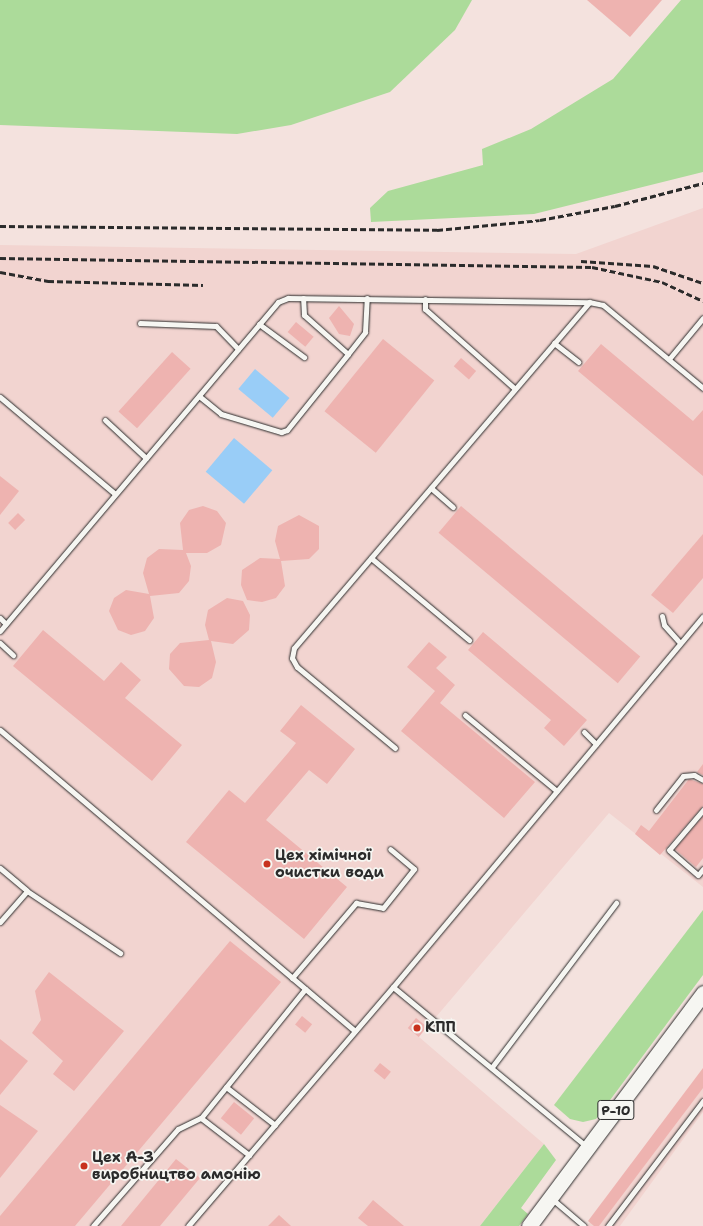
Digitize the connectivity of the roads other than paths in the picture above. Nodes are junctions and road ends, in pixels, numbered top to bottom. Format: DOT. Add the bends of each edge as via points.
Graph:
graph roads {
  1 [pos="303,298"];
  2 [pos="367,298"];
  3 [pos="425,299"];
  4 [pos="589,302"];
  5 [pos="703,318"];
  6 [pos="140,323"];
  7 [pos="259,324"];
  8 [pos="554,343"];
  9 [pos="238,349"];
  10 [pos="348,354"];
  11 [pos="304,357"];
  12 [pos="669,359"];
  13 [pos="578,362"];
  14 [pos="703,388"];
  15 [pos="515,389"];
  16 [pos="199,396"];
  17 [pos="0,397"];
  18 [pos="105,420"];
  19 [pos="146,458"];
  20 [pos="430,488"];
  21 [pos="114,493"];
  22 [pos="454,507"];
  23 [pos="371,558"];
  24 [pos="662,616"];
  25 [pos="703,616"];
  26 [pos="0,618"];
  27 [pos="6,624"];
  28 [pos="0,630"];
  29 [pos="469,640"];
  30 [pos="0,643"];
  31 [pos="680,643"];
  32 [pos="14,655"];
  33 [pos="465,715"];
  34 [pos="0,730"];
  35 [pos="584,732"];
  36 [pos="596,744"];
  37 [pos="395,748"];
  38 [pos="703,780"];
  39 [pos="557,791"];
  40 [pos="656,810"];
  41 [pos="703,810"];
  42 [pos="390,850"];
  43 [pos="0,868"];
  44 [pos="703,869"];
  45 [pos="27,891"];
  46 [pos="616,903"];
  47 [pos="0,922"];
  48 [pos="120,953"];
  49 [pos="292,978"];
  50 [pos="394,987"];
  51 [pos="306,989"];
  52 [pos="703,993"];
  53 [pos="355,1031"];
  54 [pos="492,1067"];
  55 [pos="226,1087"];
  56 [pos="703,1101"];
  57 [pos="201,1118"];
  58 [pos="275,1125"];
  59 [pos="587,1148"];
  60 [pos="249,1155"];
  61 [pos="551,1197"];
  62 [pos="93,1226"];
  63 [pos="188,1226"];
  64 [pos="529,1226"];
  65 [pos="584,1226"];
  66 [pos="608,1226"];
  1 -- 2 [label="lane"];
  1 -- 7 [label="lane" via="278,302"];
  1 -- 10 [label="lane" via="304,315"];
  2 -- 3 [label="lane"];
  2 -- 10 [label="lane" via="365,332"];
  3 -- 4 [label="lane"];
  3 -- 15 [label="lane" via="425,309"];
  4 -- 8 [label="lane"];
  4 -- 12 [label="lane" via="604,306"];
  5 -- 12 [label="lane"];
  6 -- 9 [label="lane" via="216,326"];
  7 -- 9 [label="lane"];
  7 -- 11 [label="lane"];
  8 -- 13 [label="lane"];
  8 -- 15 [label="lane"];
  9 -- 16 [label="lane"];
  10 -- 16 [label="lane" via="287,430 281,432 221,414"];
  12 -- 14 [label="lane"];
  15 -- 20 [label="lane"];
  16 -- 19 [label="lane"];
  17 -- 21 [label="lane"];
  18 -- 19 [label="lane"];
  19 -- 21 [label="lane"];
  20 -- 22 [label="lane"];
  20 -- 23 [label="lane"];
  21 -- 27 [label="lane"];
  23 -- 29 [label="lane"];
  23 -- 37 [label="lane" via="294,648 292,658 297,667"];
  24 -- 31 [label="lane" via="664,625"];
  25 -- 31 [label="lane"];
  26 -- 27 [label="lane"];
  27 -- 28 [label="lane"];
  30 -- 32 [label="lane"];
  31 -- 36 [label="lane"];
  33 -- 39 [label="lane"];
  34 -- 49 [label="lane"];
  35 -- 36 [label="lane"];
  36 -- 39 [label="lane"];
  38 -- 40 [label="lane" via="694,775 683,776"];
  39 -- 50 [label="lane"];
  41 -- 44 [label="lane" via="669,850 698,875"];
  42 -- 49 [label="lane" via="414,869 383,908 356,903"];
  43 -- 45 [label="lane"];
  45 -- 47 [label="lane"];
  45 -- 48 [label="lane"];
  46 -- 54 [label="lane"];
  49 -- 51 [label="lane"];
  50 -- 53 [label="lane"];
  50 -- 54 [label="lane"];
  51 -- 53 [label="lane"];
  51 -- 55 [label="lane"];
  52 -- 59 [label="main road, Р-10"];
  53 -- 58 [label="lane"];
  54 -- 59 [label="lane"];
  55 -- 57 [label="lane"];
  55 -- 58 [label="lane"];
  56 -- 66 [label="lane"];
  57 -- 60 [label="lane"];
  57 -- 62 [label="lane" via="178,1129"];
  58 -- 60 [label="lane"];
  59 -- 61 [label="main road, Р-10"];
  60 -- 63 [label="lane"];
  61 -- 64 [label="main road, Р-10"];
  61 -- 65 [label="lane"];
}
